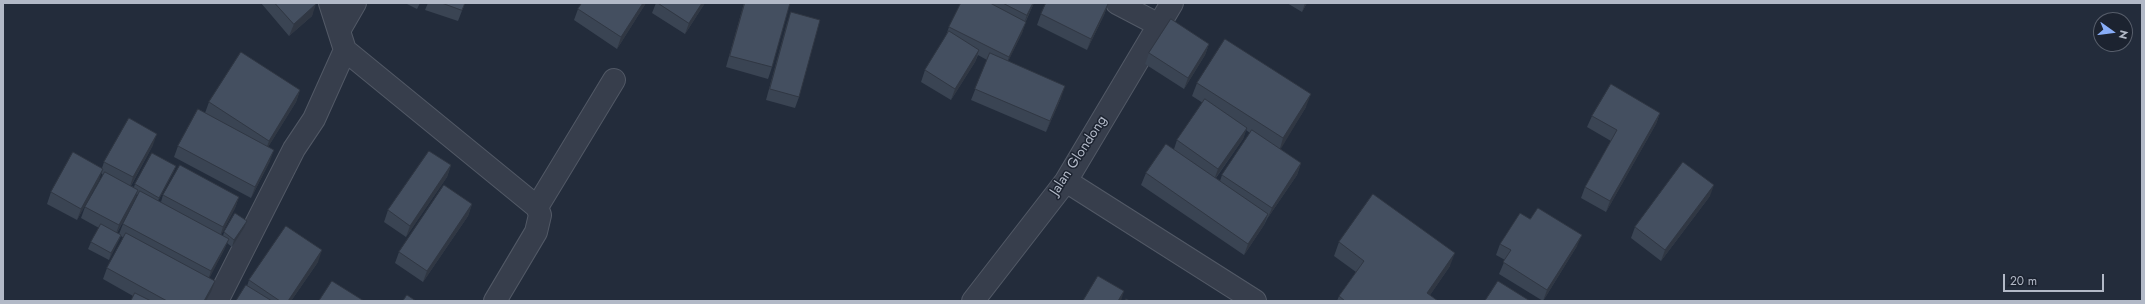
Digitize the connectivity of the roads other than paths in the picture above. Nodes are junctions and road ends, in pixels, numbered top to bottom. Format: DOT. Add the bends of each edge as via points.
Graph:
graph roads {
  1 [pos="330,3"];
  2 [pos="356,3"];
  3 [pos="1117,3"];
  4 [pos="1172,3"];
  5 [pos="1159,25"];
  6 [pos="340,30"];
  7 [pos="345,50"];
  8 [pos="614,80"];
  9 [pos="1066,181"];
  10 [pos="538,207"];
  11 [pos="217,301"];
  12 [pos="495,301"];
  13 [pos="973,301"];
  14 [pos="1255,301"];
  1 -- 6 [label="street"];
  2 -- 6 [label="street"];
  3 -- 5 [label="street"];
  4 -- 5 [label="street, Jalan Glondong"];
  5 -- 9 [label="street, Jalan Glondong"];
  6 -- 7 [label="street"];
  7 -- 10 [label="street"];
  7 -- 11 [label="street" via="314,120 294,149"];
  8 -- 10 [label="street"];
  9 -- 13 [label="street, Jalan Glondong"];
  9 -- 14 [label="street"];
  10 -- 12 [label="street" via="540,215 536,232"];
}
